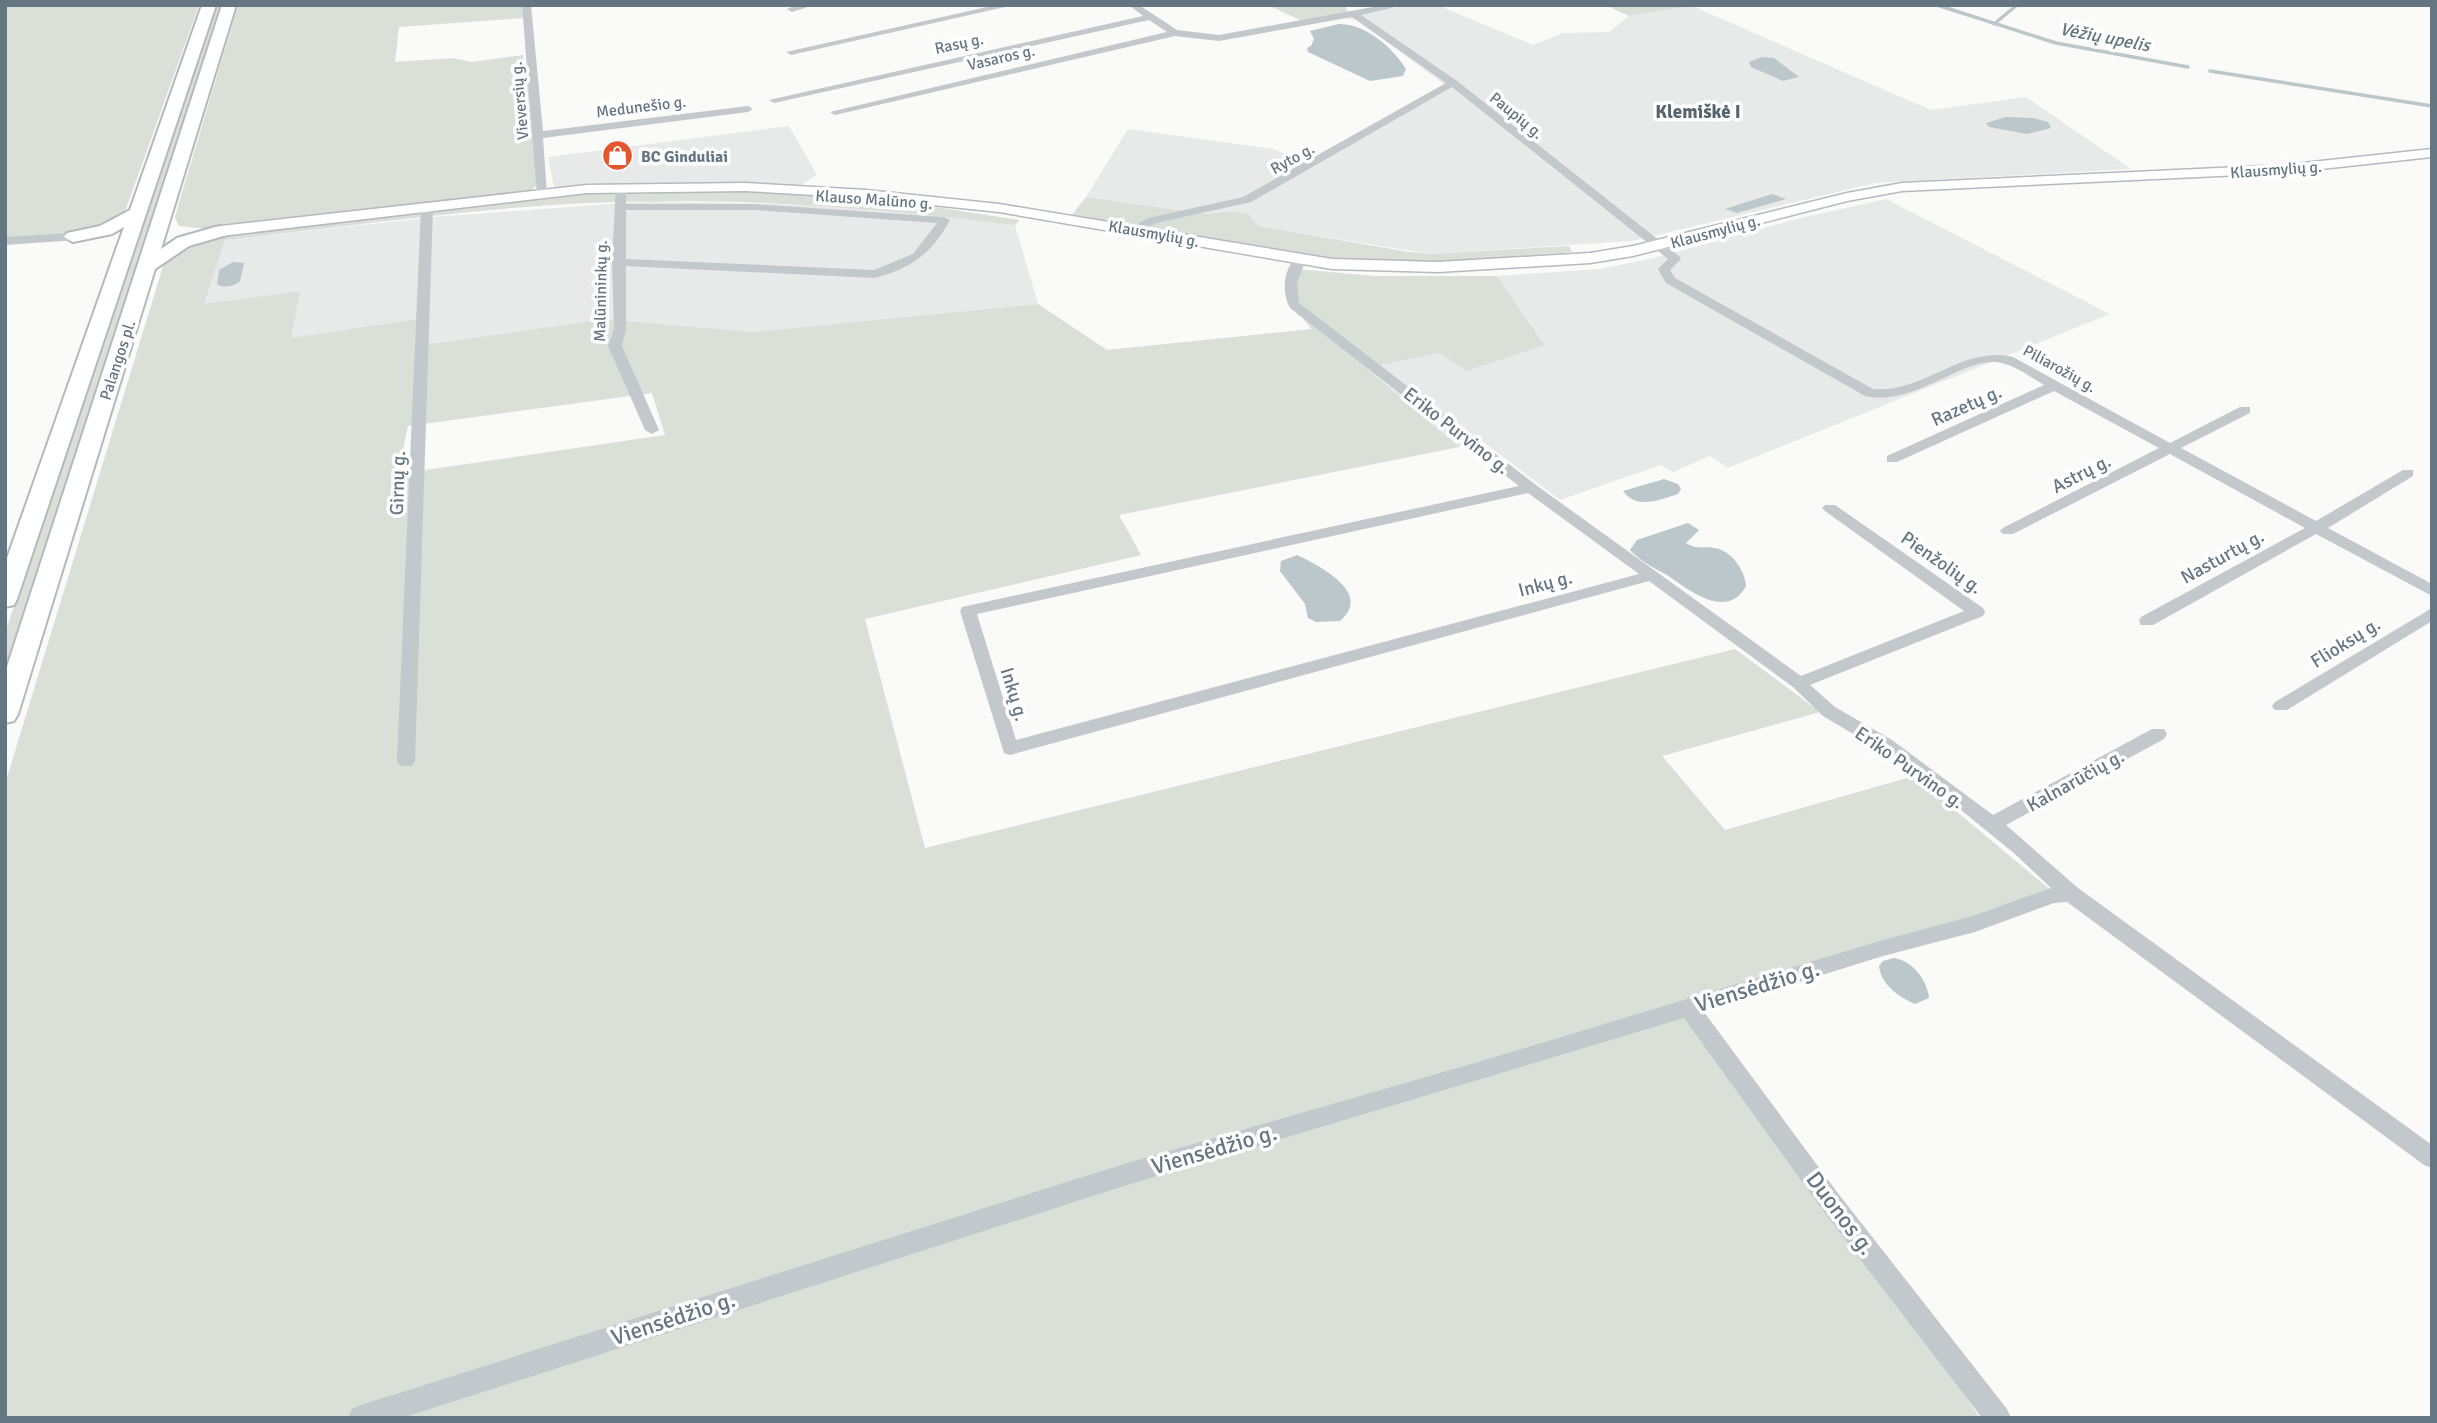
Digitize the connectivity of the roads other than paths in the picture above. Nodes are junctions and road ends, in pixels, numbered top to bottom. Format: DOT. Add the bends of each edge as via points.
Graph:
graph roads {
  1 [pos="209,5"];
  2 [pos="229,5"];
  3 [pos="526,5"];
  4 [pos="810,5"];
  5 [pos="1010,5"];
  6 [pos="1133,5"];
  7 [pos="1400,5"];
  8 [pos="792,9"];
  9 [pos="1354,14"];
  10 [pos="1150,17"];
  11 [pos="1175,33"];
  12 [pos="791,52"];
  13 [pos="1452,83"];
  14 [pos="774,100"];
  15 [pos="748,109"];
  16 [pos="835,112"];
  17 [pos="538,135"];
  18 [pos="2432,153"];
  19 [pos="620,187"];
  20 [pos="541,194"];
  21 [pos="427,207"];
  22 [pos="619,208"];
  23 [pos="163,211"];
  24 [pos="137,213"];
  25 [pos="1136,229"];
  26 [pos="221,231"];
  27 [pos="73,237"];
  28 [pos="5,241"];
  29 [pos="1657,246"];
  30 [pos="1300,260"];
  31 [pos="618,262"];
  32 [pos="147,266"];
  33 [pos="118,269"];
  34 [pos="2055,385"];
  35 [pos="2245,410"];
  36 [pos="652,430"];
  37 [pos="2171,450"];
  38 [pos="1892,459"];
  39 [pos="2408,473"];
  40 [pos="1531,488"];
  41 [pos="1830,508"];
  42 [pos="2316,528"];
  43 [pos="2008,531"];
  44 [pos="1650,576"];
  45 [pos="2432,591"];
  46 [pos="5,599"];
  47 [pos="2432,613"];
  48 [pos="2147,621"];
  49 [pos="1799,684"];
  50 [pos="2281,706"];
  51 [pos="5,714"];
  52 [pos="2158,734"];
  53 [pos="406,761"];
  54 [pos="1991,825"];
  55 [pos="2071,894"];
  56 [pos="1688,1007"];
  57 [pos="2432,1158"];
  58 [pos="360,1418"];
  59 [pos="1998,1418"];
  1 -- 24 [label="highway, Palangos pl."];
  2 -- 23 [label="highway, Palangos pl."];
  3 -- 17 [label="street, Vieversių g."];
  4 -- 8 [label="street"];
  5 -- 12 [label="street"];
  6 -- 10 [label="street"];
  7 -- 9 [label="street"];
  9 -- 11 [label="street" via="1228,38"];
  9 -- 13 [label="street, Paupių g."];
  10 -- 11 [label="street"];
  10 -- 14 [label="street, Rasų g."];
  11 -- 16 [label="street, Vasaros g."];
  13 -- 25 [label="street, Ryto g." via="1247,200 1152,220"];
  13 -- 29 [label="street, Paupių g."];
  15 -- 17 [label="street, Medunešio g."];
  17 -- 20 [label="street, Vieversių g."];
  18 -- 29 [label="main road, Klausmylių g." via="2271,170 1902,187 1828,201"];
  19 -- 20 [label="main road, Klausmylių g."];
  19 -- 22 [label="street, Malūnininkų g."];
  19 -- 25 [label="main road, Klausmylių g." via="802,190 999,208"];
  20 -- 21 [label="main road, Klausmylių g."];
  21 -- 26 [label="main road, Klausmylių g."];
  21 -- 53 [label="street, Girnų g."];
  22 -- 31 [label="street, Malūnininkų g."];
  22 -- 31 [label="street, Klauso Malūno g." via="754,208 944,220 928,249 905,265 874,274"];
  23 -- 26 [label="highway" via="174,229"];
  23 -- 32 [label="highway, Palangos pl."];
  24 -- 27 [label="highway" via="106,230"];
  24 -- 33 [label="highway, Palangos pl."];
  25 -- 30 [label="main road, Klausmylių g."];
  26 -- 32 [label="highway" via="183,242"];
  27 -- 28 [label="street"];
  27 -- 33 [label="highway" via="113,242"];
  29 -- 30 [label="main road, Klausmylių g." via="1590,258 1438,267 1363,267"];
  29 -- 34 [label="street, Piliarožių g." via="1675,259 1664,270 1670,280 1870,393 1895,396 1993,357"];
  30 -- 40 [label="street, Eriko Purvino g." via="1289,291 1294,305"];
  31 -- 36 [label="street, Malūnininkų g." via="620,329 615,346"];
  32 -- 51 [label="highway, Palangos pl."];
  33 -- 46 [label="highway, Palangos pl."];
  34 -- 37 [label="street, Piliarožių g."];
  34 -- 38 [label="street, Razetų g."];
  35 -- 37 [label="street, Astrų g."];
  37 -- 42 [label="street, Piliarožių g."];
  37 -- 43 [label="street, Astrų g."];
  39 -- 42 [label="street, Nasturtų g."];
  40 -- 44 [label="street, Eriko Purvino g."];
  40 -- 44 [label="street, Inkų g." via="968,611 1010,748"];
  41 -- 49 [label="street, Pienžolių g." via="1976,612"];
  42 -- 45 [label="street, Piliarožių g."];
  42 -- 48 [label="street, Nasturtų g."];
  44 -- 49 [label="street, Eriko Purvino g."];
  47 -- 50 [label="street, Flioksų g."];
  49 -- 54 [label="street, Eriko Purvino g." via="1827,713 1885,745"];
  52 -- 54 [label="street, Kalnarūčių g."];
  54 -- 55 [label="street, Eriko Purvino g."];
  55 -- 56 [label="street, Viensėdžio g." via="2053,895 1975,924"];
  55 -- 57 [label="street, Eriko Purvino g."];
  56 -- 58 [label="street, Viensėdžio g." via="1124,1175"];
  56 -- 59 [label="street, Duonos g."];
}
